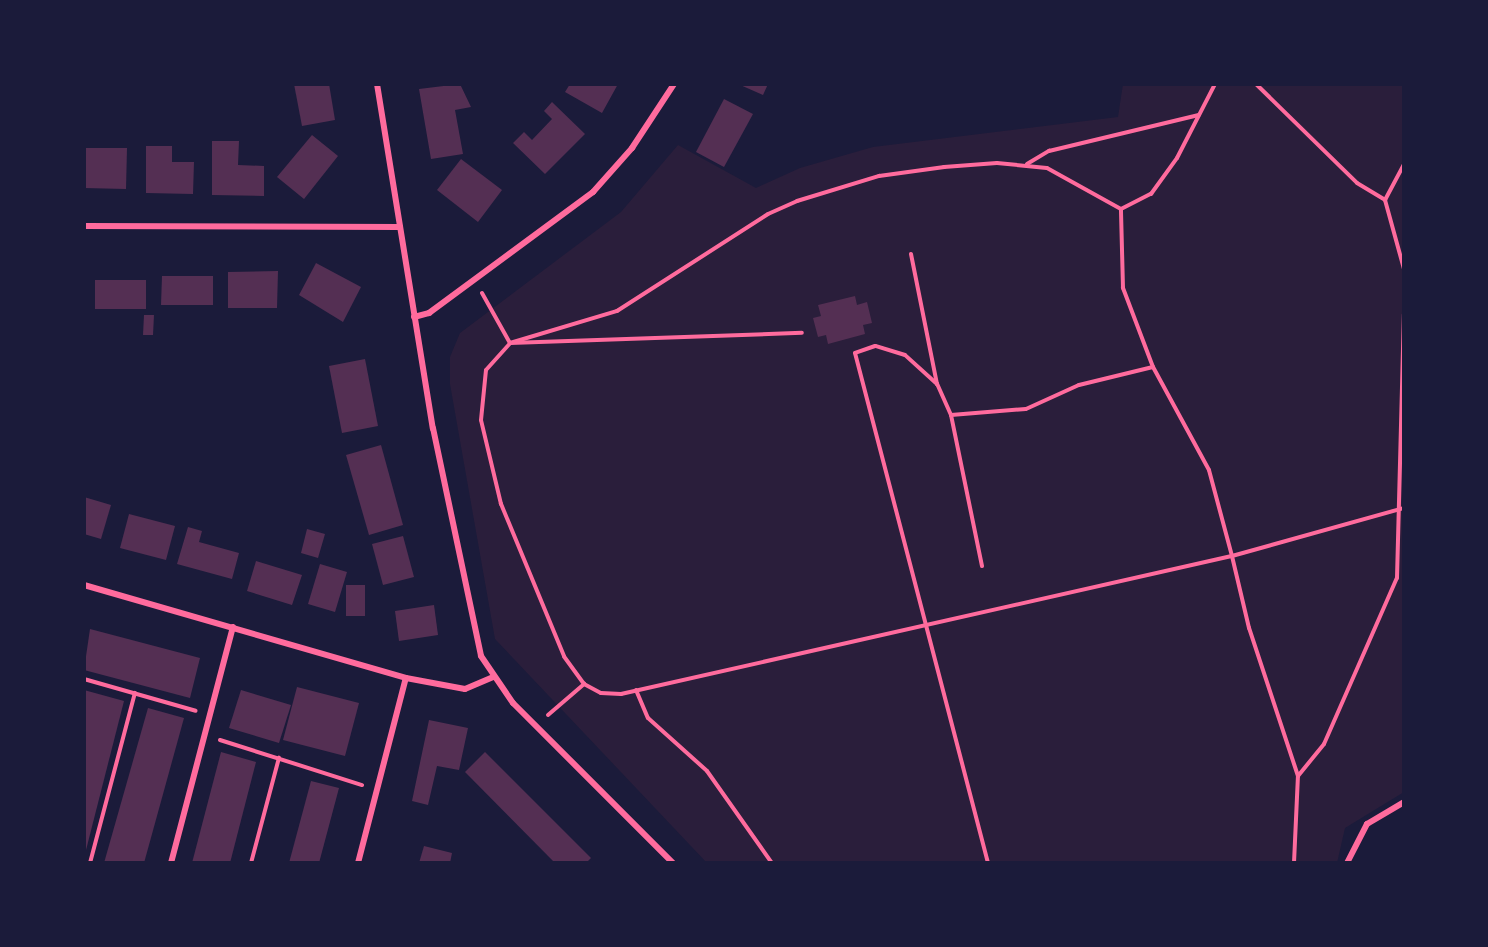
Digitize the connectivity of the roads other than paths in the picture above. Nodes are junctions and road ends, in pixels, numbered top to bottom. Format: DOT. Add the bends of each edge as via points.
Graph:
graph roads {
  1 [pos="376,84"];
  2 [pos="674,84"];
  3 [pos="84,226"];
  4 [pos="399,227"];
  5 [pos="414,317"];
  6 [pos="84,585"];
  7 [pos="233,627"];
  8 [pos="493,677"];
  9 [pos="406,678"];
  10 [pos="1404,802"];
  11 [pos="171,863"];
  12 [pos="358,863"];
  13 [pos="673,863"];
  14 [pos="1347,863"];
  1 -- 4 [label="street"];
  2 -- 5 [label="street" via="632,148 593,192 429,313"];
  3 -- 4 [label="street"];
  4 -- 5 [label="street"];
  5 -- 8 [label="street" via="472,622"];
  6 -- 7 [label="street"];
  7 -- 9 [label="street"];
  7 -- 11 [label="street"];
  8 -- 9 [label="street" via="465,689"];
  8 -- 13 [label="street"];
  9 -- 12 [label="street"];
  10 -- 14 [label="street" via="1367,825"];
}
